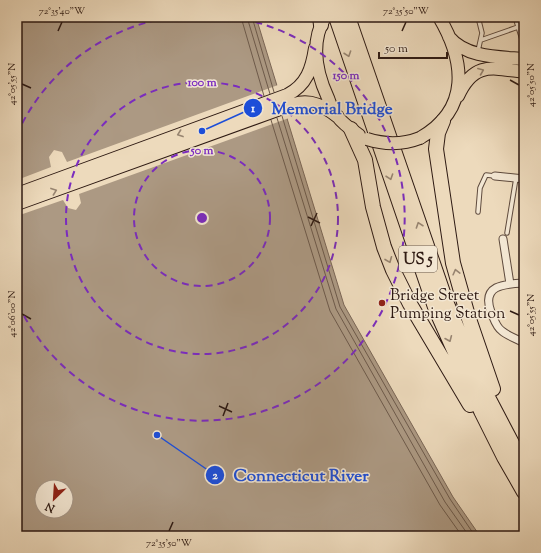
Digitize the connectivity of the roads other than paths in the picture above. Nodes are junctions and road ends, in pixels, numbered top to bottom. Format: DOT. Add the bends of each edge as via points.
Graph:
graph roads {
  1 [pos="348,17"];
  2 [pos="439,17"];
  3 [pos="478,17"];
  4 [pos="515,17"];
  5 [pos="325,19"];
  6 [pos="518,27"];
  7 [pos="448,34"];
  8 [pos="481,40"];
  9 [pos="524,46"];
  10 [pos="316,48"];
  11 [pos="478,54"];
  12 [pos="524,59"];
  13 [pos="524,72"];
  14 [pos="297,96"];
  15 [pos="456,99"];
  16 [pos="338,117"];
  17 [pos="443,121"];
  18 [pos="351,129"];
  19 [pos="495,176"];
  20 [pos="520,178"];
  21 [pos="17,194"];
  22 [pos="17,204"];
  23 [pos="478,212"];
  24 [pos="505,236"];
  25 [pos="524,283"];
  26 [pos="510,284"];
  27 [pos="524,343"];
  28 [pos="504,457"];
  29 [pos="521,460"];
  30 [pos="524,492"];
  29 -- 1 [label="highway, US 5, one-way" via="481,384 447,304"];
  2 -- 7 [label="main road"];
  3 -- 8 [label="lane" via="482,30"];
  4 -- 6 [label="lane"];
  5 -- 10 [label="main road" via="318,32"];
  5 -- 28 [label="highway, US 5, one-way" via="436,310"];
  6 -- 8 [label="lane"];
  6 -- 9 [label="lane"];
  7 -- 11 [label="main road" via="458,45"];
  7 -- 15 [label="main road" via="457,63"];
  8 -- 11 [label="lane"];
  10 -- 14 [label="main road" via="309,73"];
  10 -- 16 [label="main road" via="320,78"];
  11 -- 12 [label="main road"];
  15 -- 13 [label="main road, one-way" via="467,81 481,70 492,68"];
  14 -- 16 [label="main road" via="318,104"];
  14 -- 21 [label="main road, one-way" via="287,95"];
  22 -- 14 [label="main road, one-way"];
  15 -- 17 [label="main road"];
  16 -- 18 [label="main road"];
  17 -- 18 [label="main road, bridge" via="420,138 406,143 383,144 367,139"];
  29 -- 17 [label="highway, one-way" via="477,344 453,263 436,149"];
  18 -- 28 [label="highway, one-way" via="365,160 377,223 399,282 468,403"];
  19 -- 20 [label="street"];
  19 -- 23 [label="lane" via="486,174 480,188"];
  20 -- 24 [label="lane"];
  24 -- 26 [label="street"];
  25 -- 26 [label="street"];
  26 -- 27 [label="street" via="492,291 489,298 490,307 497,327"];
  28 -- 30 [label="highway, US 5"];
}
